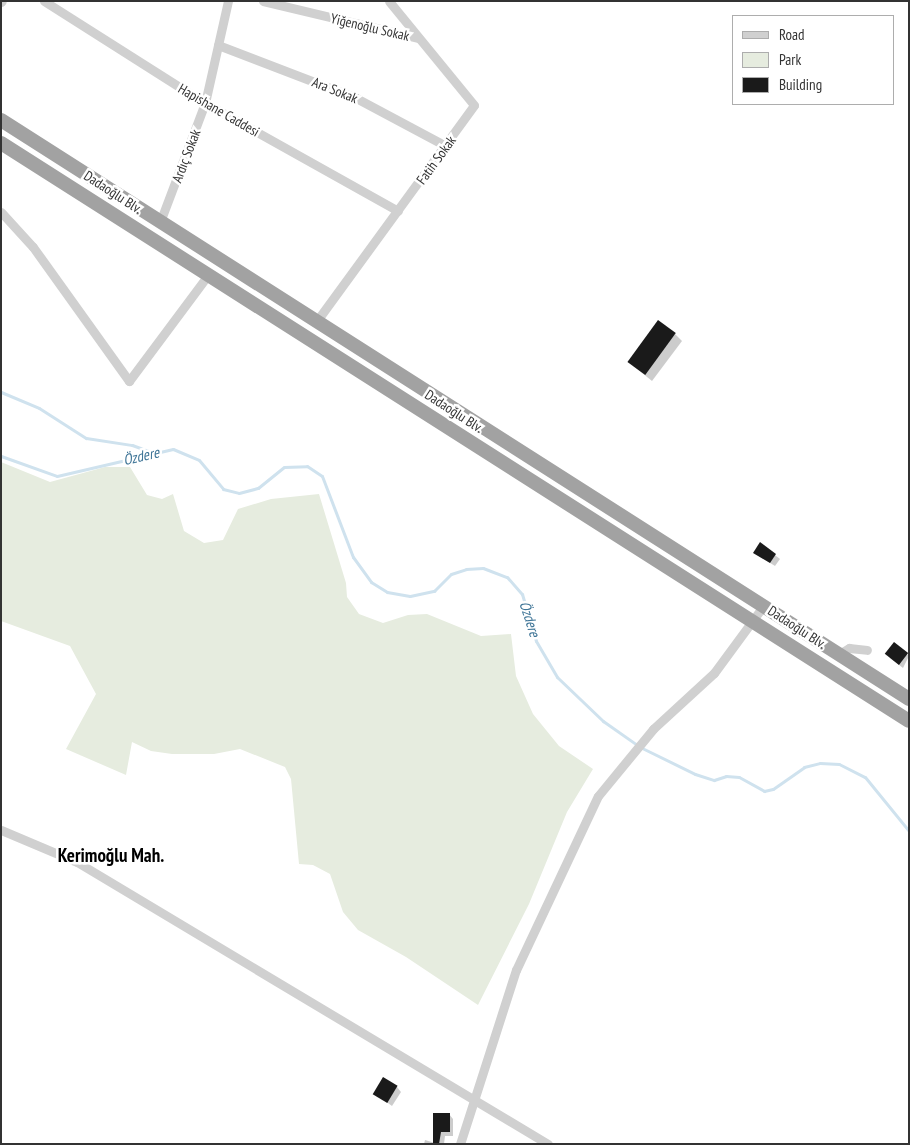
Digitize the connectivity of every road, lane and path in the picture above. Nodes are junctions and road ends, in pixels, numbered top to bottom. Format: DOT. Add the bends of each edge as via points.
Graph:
graph roads {
  1 [pos="44,1"];
  2 [pos="228,1"];
  3 [pos="263,1"];
  4 [pos="389,1"];
  5 [pos="418,38"];
  6 [pos="218,45"];
  7 [pos="205,103"];
  8 [pos="1,120"];
  9 [pos="1,143"];
  10 [pos="446,146"];
  11 [pos="398,211"];
  12 [pos="1,212"];
  13 [pos="160,222"];
  14 [pos="208,275"];
  15 [pos="316,322"];
  16 [pos="764,605"];
  17 [pos="753,621"];
  18 [pos="867,650"];
  19 [pos="839,654"];
  20 [pos="909,699"];
  21 [pos="909,721"];
  22 [pos="1,830"];
  23 [pos="474,1101"];
  24 [pos="460,1144"];
  25 [pos="548,1144"];
  1 -- 7 [label="street, Hapishane Caddesi"];
  2 -- 6 [label="street, Ardıç Sokak"];
  3 -- 5 [label="street, Yiğenoğlu Sokak"];
  4 -- 5 [label="street, Fatih Sokak"];
  5 -- 10 [label="street, Fatih Sokak" via="474,105"];
  6 -- 7 [label="street, Ardıç Sokak"];
  6 -- 10 [label="street, Ara Sokak" via="356,98"];
  7 -- 11 [label="street, Hapishane Caddesi"];
  7 -- 13 [label="street, Ardıç Sokak"];
  8 -- 13 [label="highway, Dadaoğlu Blv."];
  9 -- 14 [label="highway, Dadaoğlu Blv."];
  10 -- 11 [label="street, Fatih Sokak"];
  11 -- 15 [label="street, Fatih Sokak"];
  12 -- 14 [label="street" via="33,248 128,382"];
  13 -- 15 [label="highway, Dadaoğlu Blv."];
  14 -- 17 [label="highway, Dadaoğlu Blv."];
  15 -- 16 [label="highway, Dadaoğlu Blv."];
  16 -- 17 [label="street"];
  16 -- 19 [label="highway, Dadaoğlu Blv."];
  17 -- 21 [label="highway, Dadaoğlu Blv."];
  17 -- 23 [label="street" via="714,673 653,729 598,796 516,970"];
  18 -- 19 [label="street" via="849,648"];
  19 -- 20 [label="highway, Dadaoğlu Blv."];
  22 -- 23 [label="street" via="77,862"];
  23 -- 24 [label="street"];
  23 -- 25 [label="street"];
}
